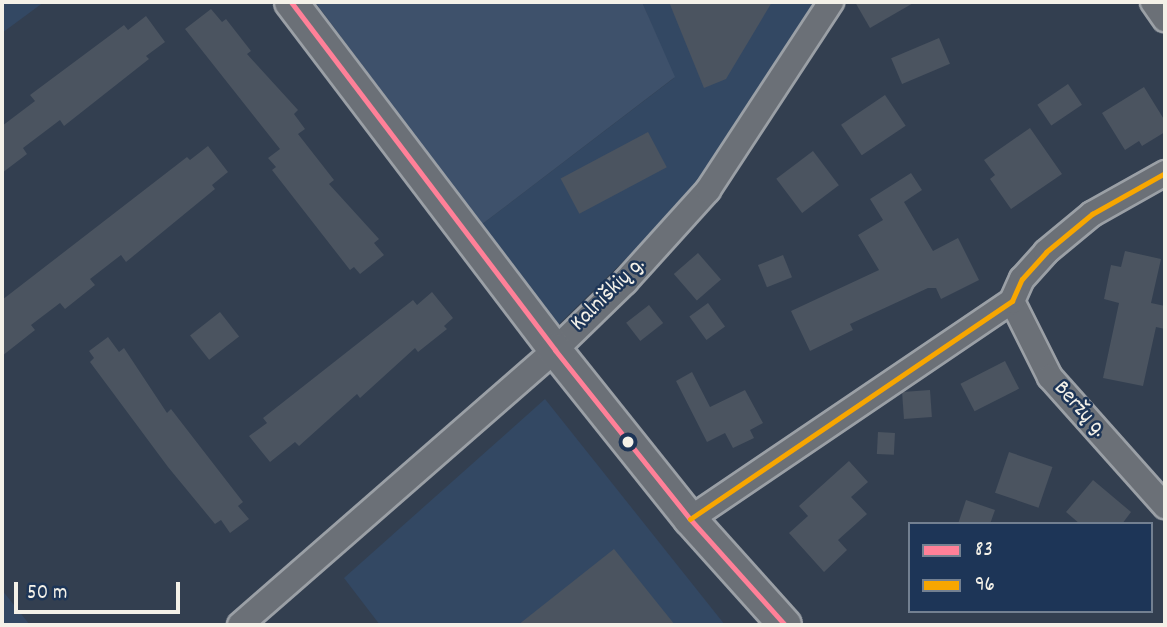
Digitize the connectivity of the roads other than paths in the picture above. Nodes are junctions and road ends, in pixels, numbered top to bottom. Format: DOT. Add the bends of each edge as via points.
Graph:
graph roads {
  1 [pos="291,2"];
  2 [pos="831,2"];
  3 [pos="1153,2"];
  4 [pos="1165,19"];
  5 [pos="1165,173"];
  6 [pos="1012,301"];
  7 [pos="555,350"];
  8 [pos="1165,506"];
  9 [pos="690,519"];
  10 [pos="240,625"];
  11 [pos="785,625"];
  1 -- 7 [label="street"];
  2 -- 7 [label="street, Kalniškių g." via="708,190 625,282"];
  3 -- 4 [label="street"];
  5 -- 6 [label="street" via="1092,214 1055,244 1023,279"];
  6 -- 8 [label="street, Beržų g." via="1049,377"];
  6 -- 9 [label="street"];
  7 -- 9 [label="street"];
  7 -- 10 [label="street, Kalniškių g."];
  9 -- 11 [label="street"];
}
